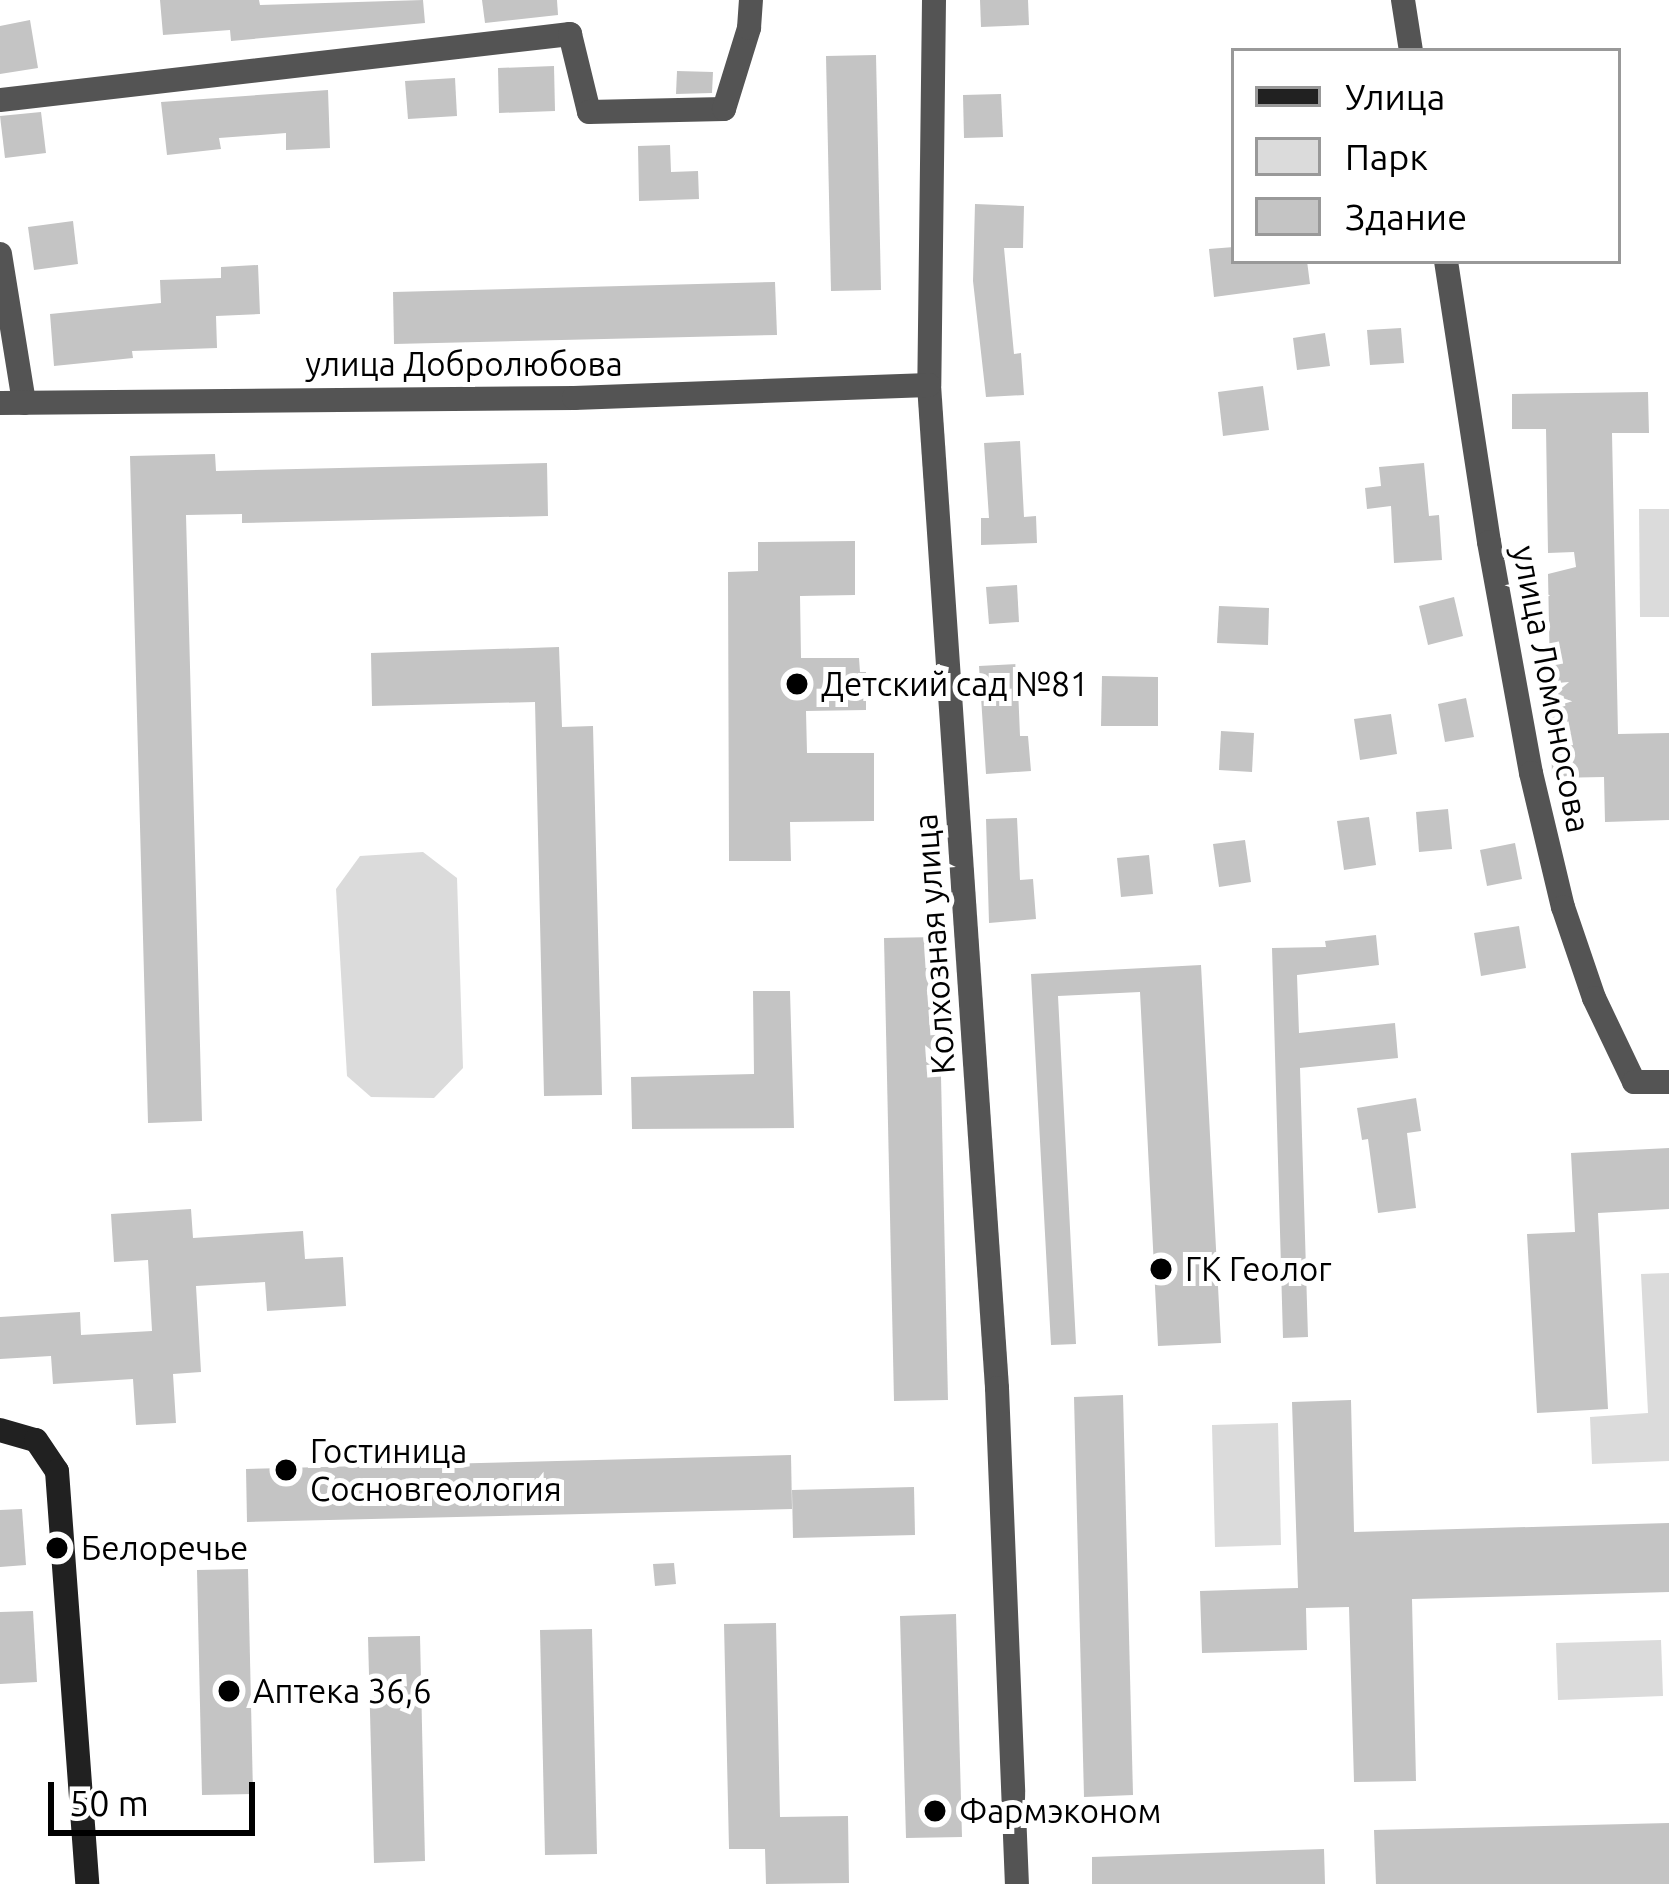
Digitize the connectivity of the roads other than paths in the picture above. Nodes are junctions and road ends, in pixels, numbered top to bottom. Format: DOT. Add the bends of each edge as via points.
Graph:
graph roads {
  1 [pos="751,0"];
  2 [pos="934,0"];
  3 [pos="1403,0"];
  4 [pos="1411,48"];
  5 [pos="0,100"];
  6 [pos="0,254"];
  7 [pos="1446,264"];
  8 [pos="929,386"];
  9 [pos="12,403"];
  10 [pos="1669,1082"];
  11 [pos="0,1430"];
  12 [pos="87,1884"];
  13 [pos="1017,1884"];
  1 -- 5 [label="street" via="724,109 589,112 570,34"];
  2 -- 8 [label="street, Колхозная улица"];
  3 -- 4 [label="street"];
  6 -- 9 [label="street"];
  7 -- 10 [label="street, улица Ломоносова" via="1493,565 1563,907 1634,1082"];
  8 -- 9 [label="street, улица Добролюбова"];
  8 -- 13 [label="street, Колхозная улица" via="997,1388"];
  11 -- 12 [label="main road" via="36,1440 57,1471"];
}
